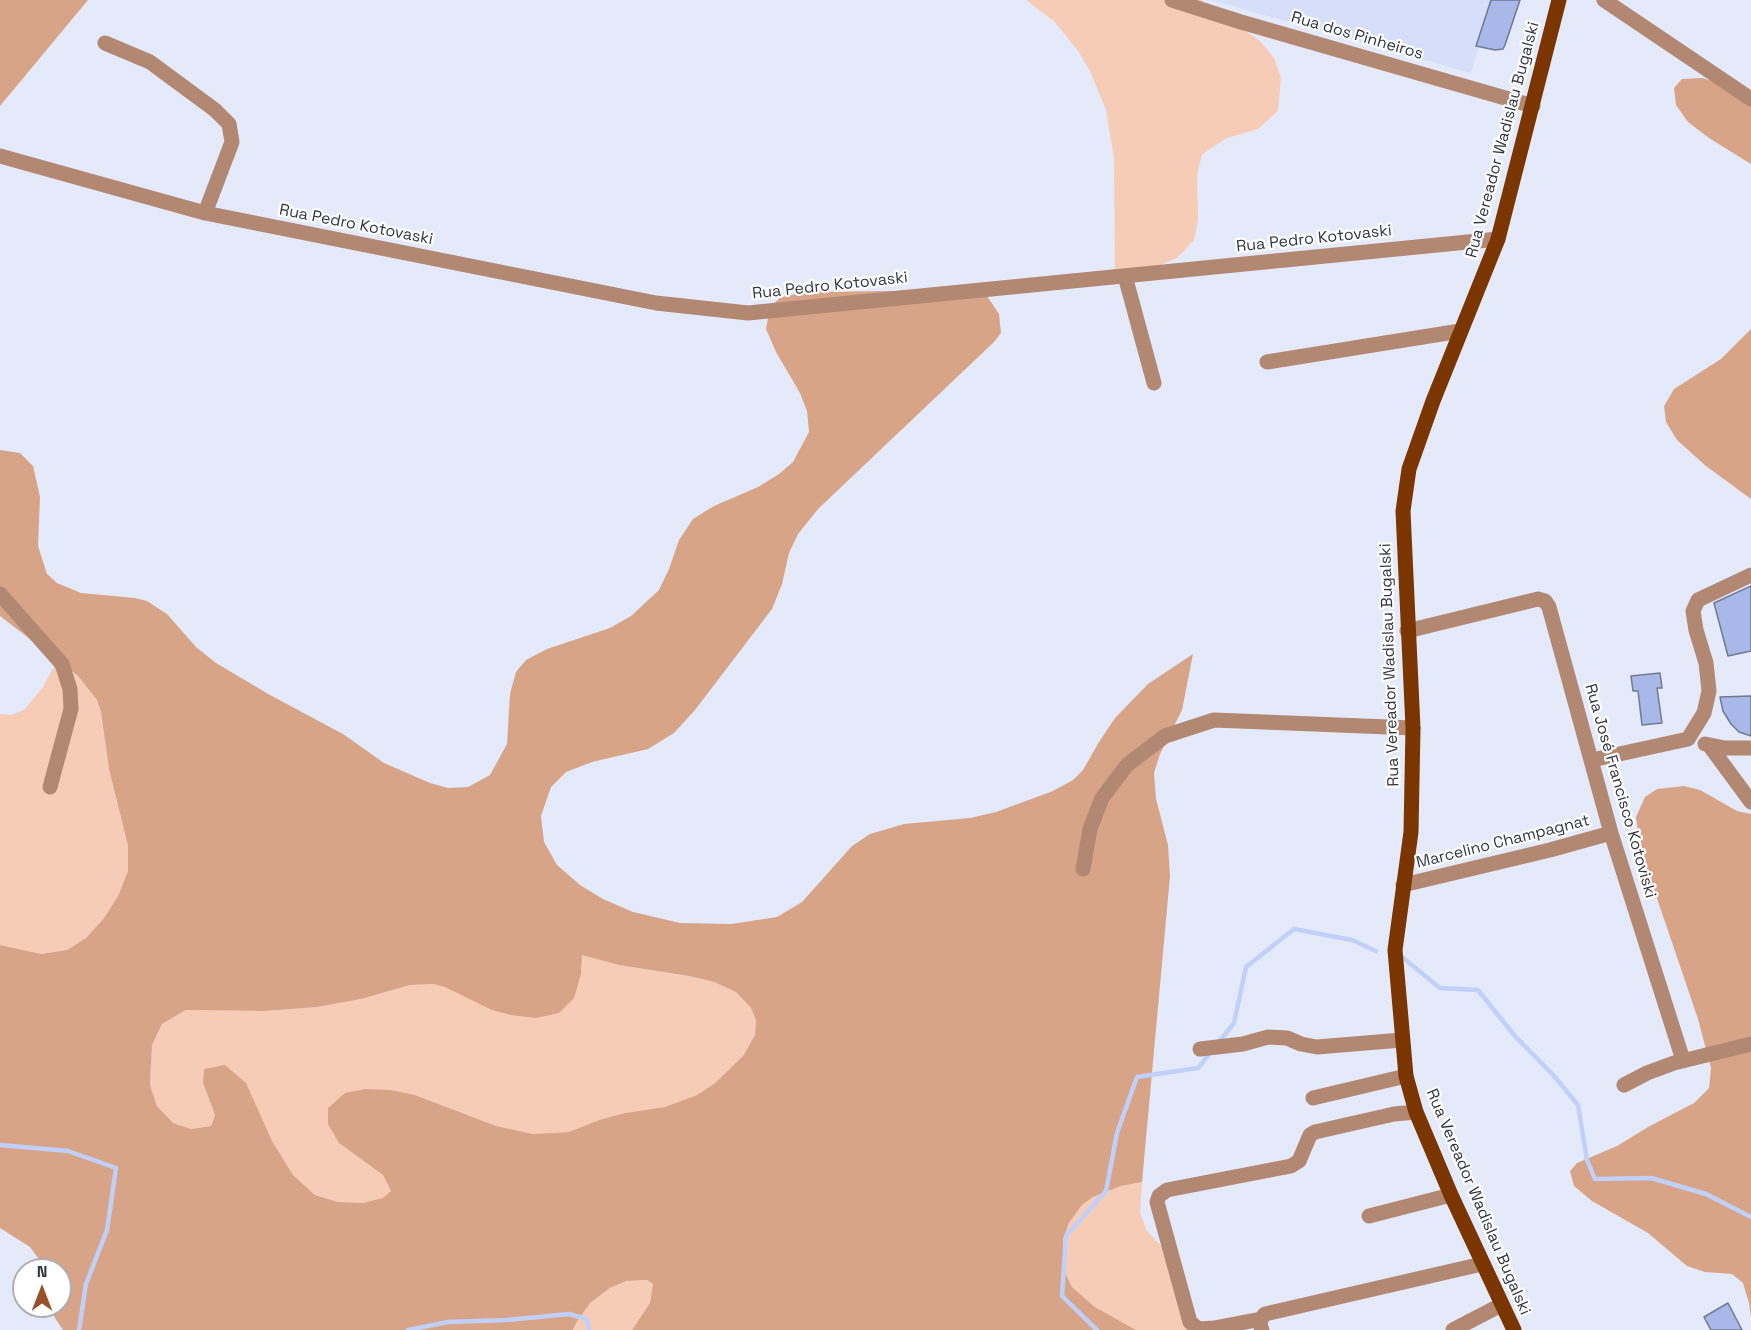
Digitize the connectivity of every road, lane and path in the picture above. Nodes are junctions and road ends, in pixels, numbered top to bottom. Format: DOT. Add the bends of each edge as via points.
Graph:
graph roads {
  1 [pos="1172,0"];
  2 [pos="1559,0"];
  3 [pos="1604,0"];
  4 [pos="105,43"];
  5 [pos="1751,99"];
  6 [pos="1533,106"];
  7 [pos="0,156"];
  8 [pos="205,213"];
  9 [pos="1498,239"];
  10 [pos="1125,276"];
  11 [pos="1461,331"];
  12 [pos="1267,362"];
  13 [pos="1154,384"];
  14 [pos="1751,574"];
  15 [pos="0,594"];
  16 [pos="1407,631"];
  17 [pos="1413,728"];
  18 [pos="1688,739"];
  19 [pos="1709,745"];
  20 [pos="1751,748"];
  21 [pos="1592,760"];
  22 [pos="50,787"];
  23 [pos="1751,802"];
  24 [pos="1611,833"];
  25 [pos="1083,869"];
  26 [pos="1403,885"];
  27 [pos="1402,1040"];
  28 [pos="1751,1044"];
  29 [pos="1200,1049"];
  30 [pos="1683,1060"];
  31 [pos="1406,1076"];
  32 [pos="1624,1085"];
  33 [pos="1313,1098"];
  34 [pos="1416,1112"];
  35 [pos="1451,1195"];
  36 [pos="1370,1216"];
  37 [pos="1482,1264"];
  38 [pos="1501,1305"];
  39 [pos="1262,1324"];
  40 [pos="1453,1330"];
  41 [pos="1514,1330"];
  1 -- 6 [label="street, Rua dos Pinheiros"];
  2 -- 6 [label="main road, Rua Vereador Wadislau Bugalski"];
  3 -- 5 [label="street"];
  4 -- 8 [label="street" via="150,62 229,123 232,142"];
  6 -- 9 [label="main road, Rua Vereador Wadislau Bugalski"];
  7 -- 8 [label="street, Rua Pedro Kotovaski"];
  8 -- 10 [label="street, Rua Pedro Kotovaski" via="656,303 748,313"];
  9 -- 10 [label="street, Rua Pedro Kotovaski"];
  9 -- 11 [label="main road, Rua Vereador Wadislau Bugalski"];
  10 -- 13 [label="street"];
  11 -- 12 [label="street"];
  11 -- 16 [label="main road, Rua Vereador Wadislau Bugalski" via="1409,469 1403,511"];
  14 -- 18 [label="street" via="1698,600 1693,611 1709,691 1704,713"];
  15 -- 22 [label="street" via="62,664 70,689 71,709"];
  16 -- 17 [label="main road, Rua Vereador Wadislau Bugalski"];
  16 -- 21 [label="street, Rua José Francisco Kotoviski" via="1538,599 1545,601 1550,607"];
  17 -- 25 [label="street" via="1214,720 1166,736 1127,765 1102,798 1090,829"];
  17 -- 26 [label="main road, Rua Vereador Wadislau Bugalski" via="1411,832"];
  18 -- 19 [label="street"];
  18 -- 21 [label="street"];
  19 -- 20 [label="street"];
  19 -- 23 [label="street"];
  21 -- 24 [label="street, Rua José Francisco Kotoviski"];
  24 -- 26 [label="street, Marcelino Champagnat"];
  24 -- 30 [label="street, Rua José Francisco Kotoviski"];
  26 -- 27 [label="main road, Rua Vereador Wadislau Bugalski" via="1395,950"];
  27 -- 29 [label="street" via="1317,1047 1268,1037"];
  27 -- 31 [label="main road, Rua Vereador Wadislau Bugalski"];
  28 -- 30 [label="street"];
  30 -- 32 [label="street"];
  31 -- 33 [label="street"];
  31 -- 34 [label="main road, Rua Vereador Wadislau Bugalski"];
  34 -- 35 [label="main road, Rua Vereador Wadislau Bugalski"];
  34 -- 39 [label="street" via="1315,1132 1299,1161 1291,1166 1167,1190 1159,1196 1157,1202 1190,1322 1198,1329"];
  35 -- 36 [label="street"];
  35 -- 37 [label="main road, Rua Vereador Wadislau Bugalski"];
  37 -- 38 [label="main road, Rua Vereador Wadislau Bugalski"];
  37 -- 39 [label="street" via="1265,1314"];
  38 -- 40 [label="street"];
  38 -- 41 [label="main road, Rua Vereador Wadislau Bugalski"];
}
